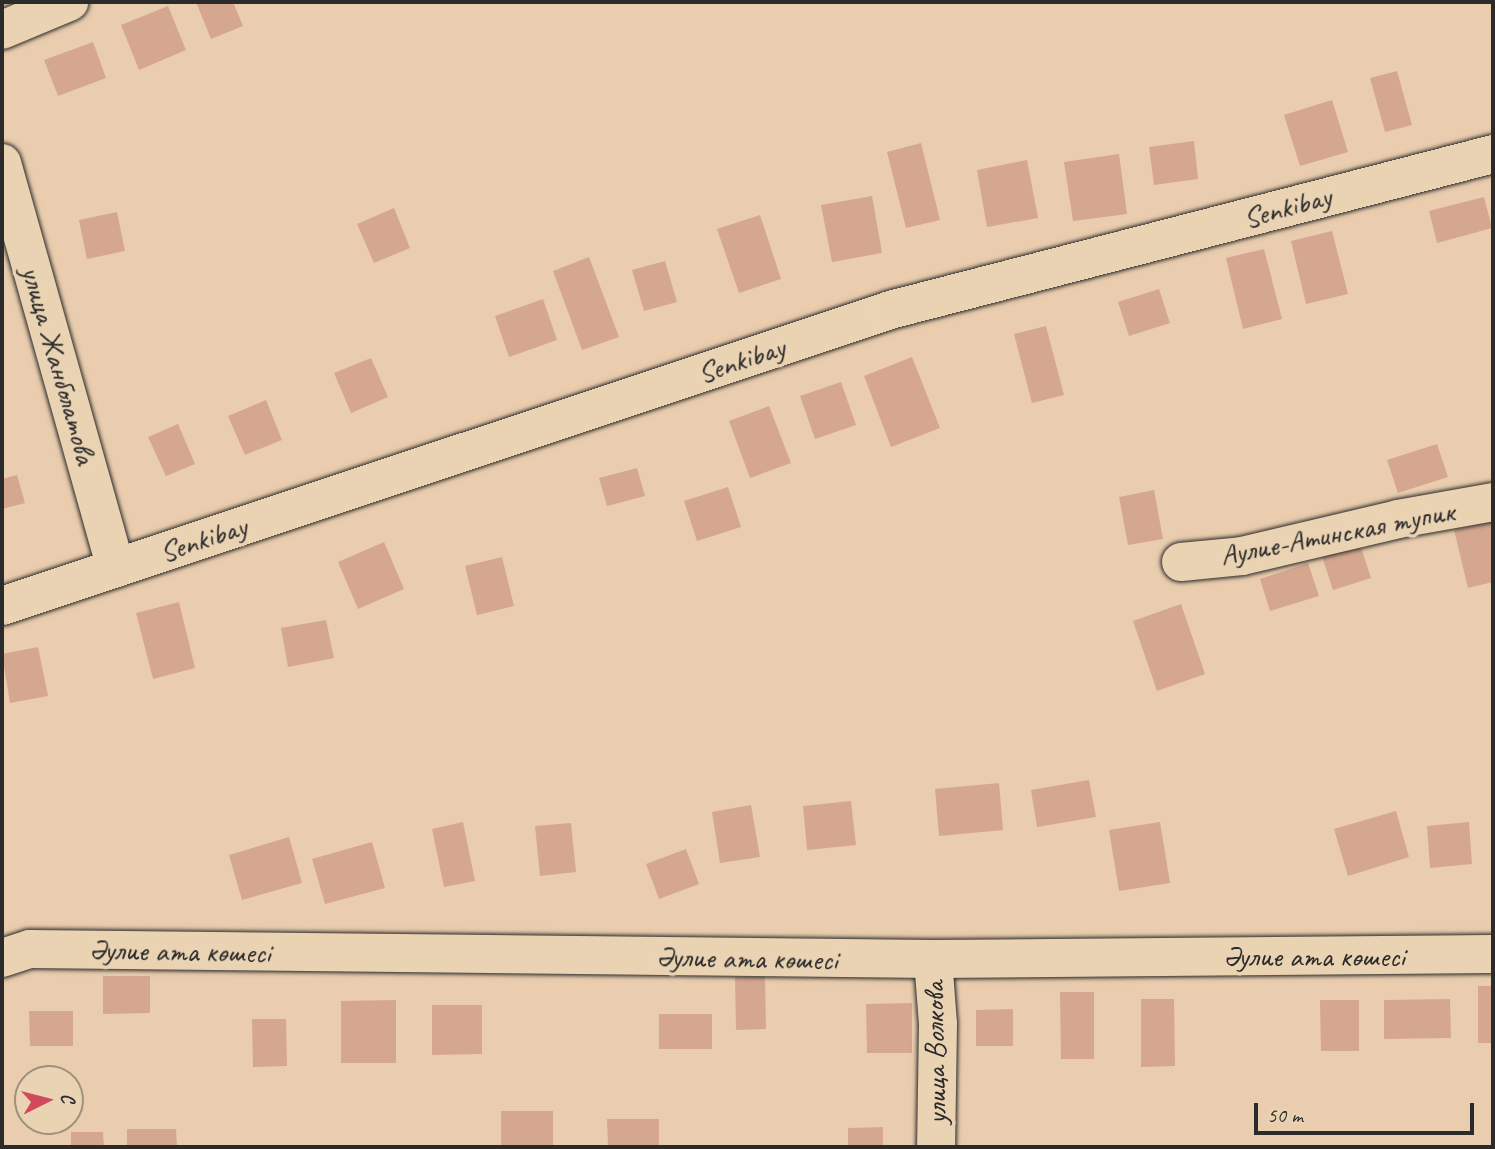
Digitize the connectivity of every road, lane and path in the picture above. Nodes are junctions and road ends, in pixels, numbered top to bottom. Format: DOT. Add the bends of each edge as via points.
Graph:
graph roads {
  1 [pos="69,2"];
  2 [pos="2,30"];
  3 [pos="1493,154"];
  4 [pos="2,163"];
  5 [pos="1493,502"];
  6 [pos="1181,562"];
  7 [pos="116,568"];
  8 [pos="2,606"];
  9 [pos="1493,954"];
  10 [pos="2,958"];
  11 [pos="933,959"];
  12 [pos="936,1147"];
  1 -- 2 [label="street"];
  3 -- 7 [label="street, Senkibay" via="890,310"];
  4 -- 7 [label="street, улица Жанболатова"];
  5 -- 6 [label="street, Аулие-Атинская тупик" via="1242,556"];
  7 -- 8 [label="street, Senkibay"];
  9 -- 11 [label="street, Әулие ата көшесі"];
  10 -- 11 [label="street, Әулие ата көшесі" via="30,949"];
  11 -- 12 [label="street, улица Волкова" via="938,1024"];
}
